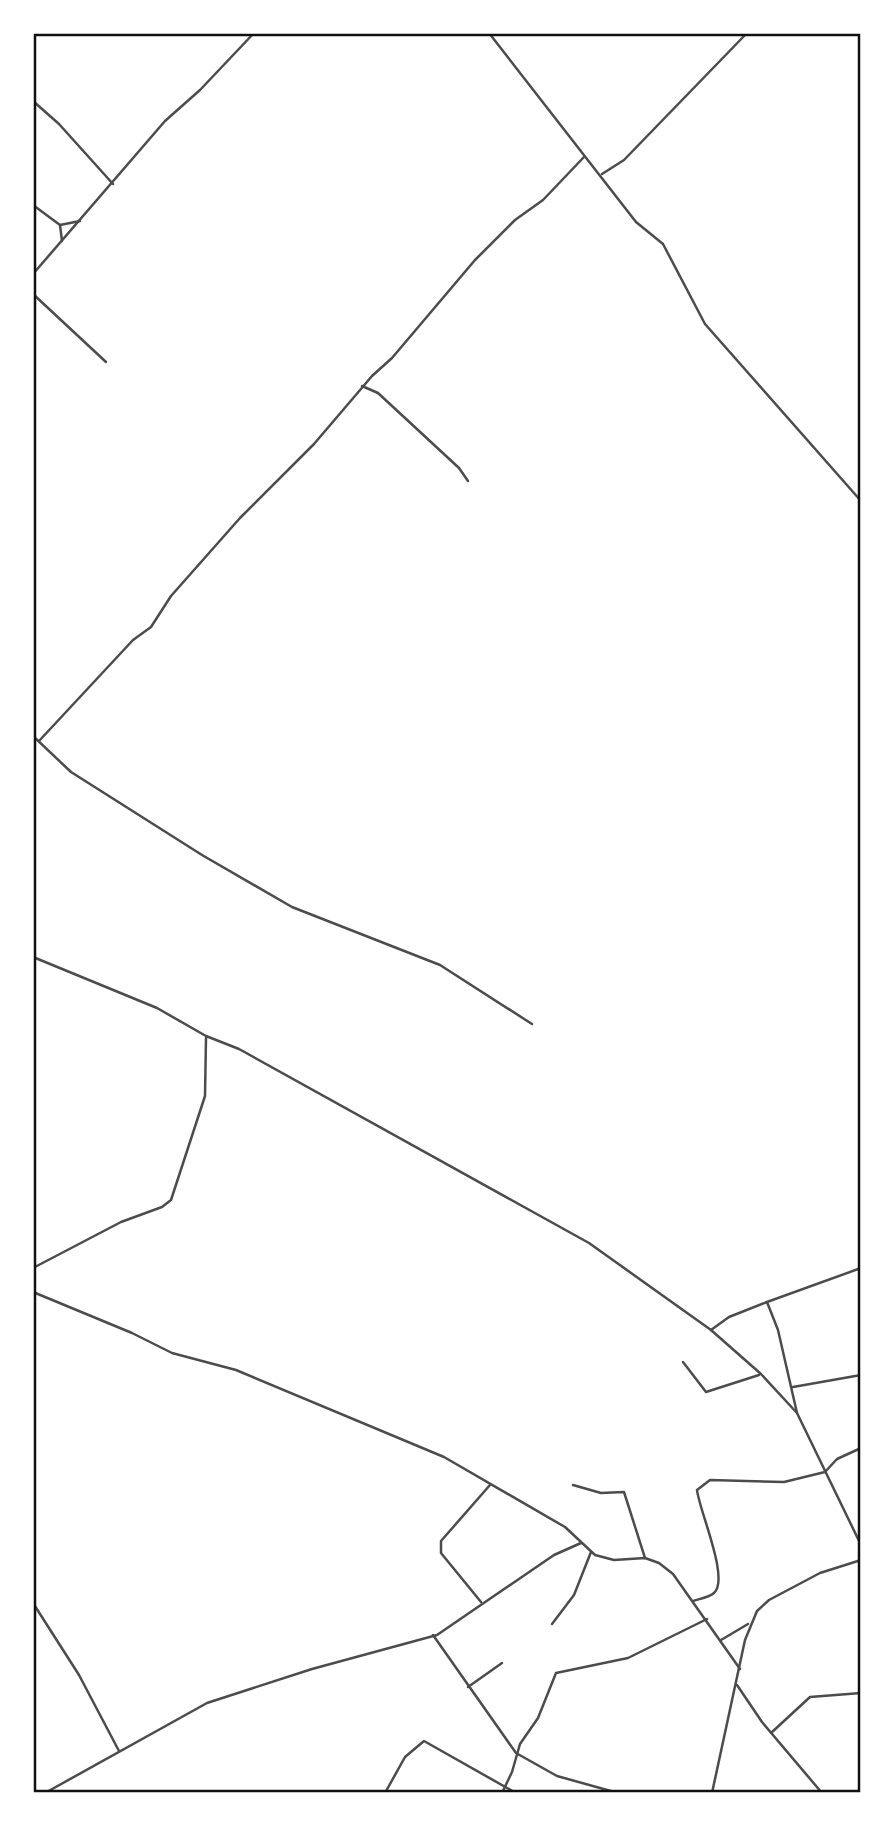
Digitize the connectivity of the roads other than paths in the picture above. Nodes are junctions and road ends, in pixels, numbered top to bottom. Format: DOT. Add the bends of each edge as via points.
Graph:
graph roads {
  1 [pos="254,33"];
  2 [pos="489,33"];
  3 [pos="747,33"];
  4 [pos="33,101"];
  5 [pos="584,157"];
  6 [pos="600,175"];
  7 [pos="113,184"];
  8 [pos="33,205"];
  9 [pos="80,221"];
  10 [pos="60,225"];
  11 [pos="62,241"];
  12 [pos="33,274"];
  13 [pos="33,294"];
  14 [pos="106,362"];
  15 [pos="362,386"];
  16 [pos="468,481"];
  17 [pos="861,501"];
  18 [pos="33,736"];
  19 [pos="39,741"];
  20 [pos="33,957"];
  21 [pos="532,1024"];
  22 [pos="206,1036"];
  23 [pos="33,1268"];
  24 [pos="861,1268"];
  25 [pos="33,1293"];
  26 [pos="767,1302"];
  27 [pos="711,1330"];
  28 [pos="683,1362"];
  29 [pos="761,1374"];
  30 [pos="861,1375"];
  31 [pos="793,1387"];
  32 [pos="797,1413"];
  33 [pos="861,1448"];
  34 [pos="825,1472"];
  35 [pos="490,1485"];
  36 [pos="573,1485"];
  37 [pos="580,1543"];
  38 [pos="861,1545"];
  39 [pos="591,1552"];
  40 [pos="645,1558"];
  41 [pos="861,1560"];
  42 [pos="693,1601"];
  43 [pos="33,1602"];
  44 [pos="481,1602"];
  45 [pos="707,1619"];
  46 [pos="750,1623"];
  47 [pos="552,1624"];
  48 [pos="433,1634"];
  49 [pos="721,1640"];
  50 [pos="502,1663"];
  51 [pos="740,1669"];
  52 [pos="737,1685"];
  53 [pos="468,1687"];
  54 [pos="861,1693"];
  55 [pos="771,1733"];
  56 [pos="119,1752"];
  57 [pos="516,1753"];
  58 [pos="505,1788"];
  59 [pos="45,1793"];
  60 [pos="385,1793"];
  61 [pos="502,1793"];
  62 [pos="516,1793"];
  63 [pos="618,1793"];
  64 [pos="712,1793"];
  65 [pos="822,1793"];
  1 -- 7 [label="street" via="165,121"];
  2 -- 5 [label="street"];
  3 -- 6 [label="street" via="624,160"];
  4 -- 7 [label="street"];
  5 -- 6 [label="street"];
  5 -- 15 [label="street" via="475,260"];
  6 -- 17 [label="street" via="636,222 663,244 705,324"];
  7 -- 9 [label="street"];
  8 -- 10 [label="street"];
  9 -- 10 [label="street"];
  9 -- 11 [label="street"];
  10 -- 11 [label="street"];
  11 -- 12 [label="street"];
  13 -- 14 [label="street"];
  15 -- 16 [label="street" via="378,393"];
  15 -- 19 [label="street" via="314,444 171,596 151,627 133,640"];
  18 -- 19 [label="street"];
  19 -- 21 [label="street" via="71,772 281,901 440,965"];
  20 -- 22 [label="street" via="158,1008"];
  22 -- 23 [label="street" via="205,1096 172,1200"];
  22 -- 27 [label="street" via="239,1049 589,1243"];
  24 -- 26 [label="street"];
  25 -- 35 [label="street" via="172,1353 236,1370 444,1457"];
  26 -- 27 [label="street" via="729,1317"];
  26 -- 31 [label="street"];
  27 -- 29 [label="street"];
  28 -- 29 [label="street" via="706,1392"];
  29 -- 32 [label="street"];
  30 -- 31 [label="street"];
  31 -- 32 [label="street"];
  32 -- 34 [label="street"];
  33 -- 34 [label="street" via="837,1458"];
  34 -- 38 [label="street"];
  34 -- 42 [label="street" via="784,1482 710,1480 699,1486 699,1507 718,1558 717,1589"];
  35 -- 37 [label="street" via="565,1527"];
  35 -- 44 [label="street" via="440,1547"];
  36 -- 40 [label="street" via="601,1493 624,1492"];
  37 -- 39 [label="street"];
  37 -- 44 [label="street"];
  39 -- 40 [label="street" via="614,1560"];
  39 -- 47 [label="street" via="574,1595"];
  40 -- 42 [label="street" via="673,1574"];
  41 -- 46 [label="street" via="820,1573 769,1600"];
  42 -- 45 [label="street"];
  43 -- 56 [label="street" via="79,1675"];
  44 -- 48 [label="street"];
  45 -- 49 [label="street"];
  45 -- 57 [label="street" via="628,1658 556,1674 538,1718"];
  46 -- 49 [label="street"];
  46 -- 51 [label="street"];
  48 -- 53 [label="street"];
  48 -- 56 [label="street" via="207,1703"];
  49 -- 51 [label="street"];
  50 -- 53 [label="street"];
  51 -- 52 [label="street"];
  52 -- 55 [label="street"];
  52 -- 64 [label="street"];
  53 -- 57 [label="street"];
  54 -- 55 [label="street" via="810,1697"];
  55 -- 65 [label="street"];
  56 -- 59 [label="street"];
  57 -- 58 [label="street"];
  57 -- 63 [label="street" via="557,1776"];
  58 -- 60 [label="street" via="424,1741 405,1757"];
  58 -- 61 [label="street"];
  58 -- 62 [label="street"];
}
